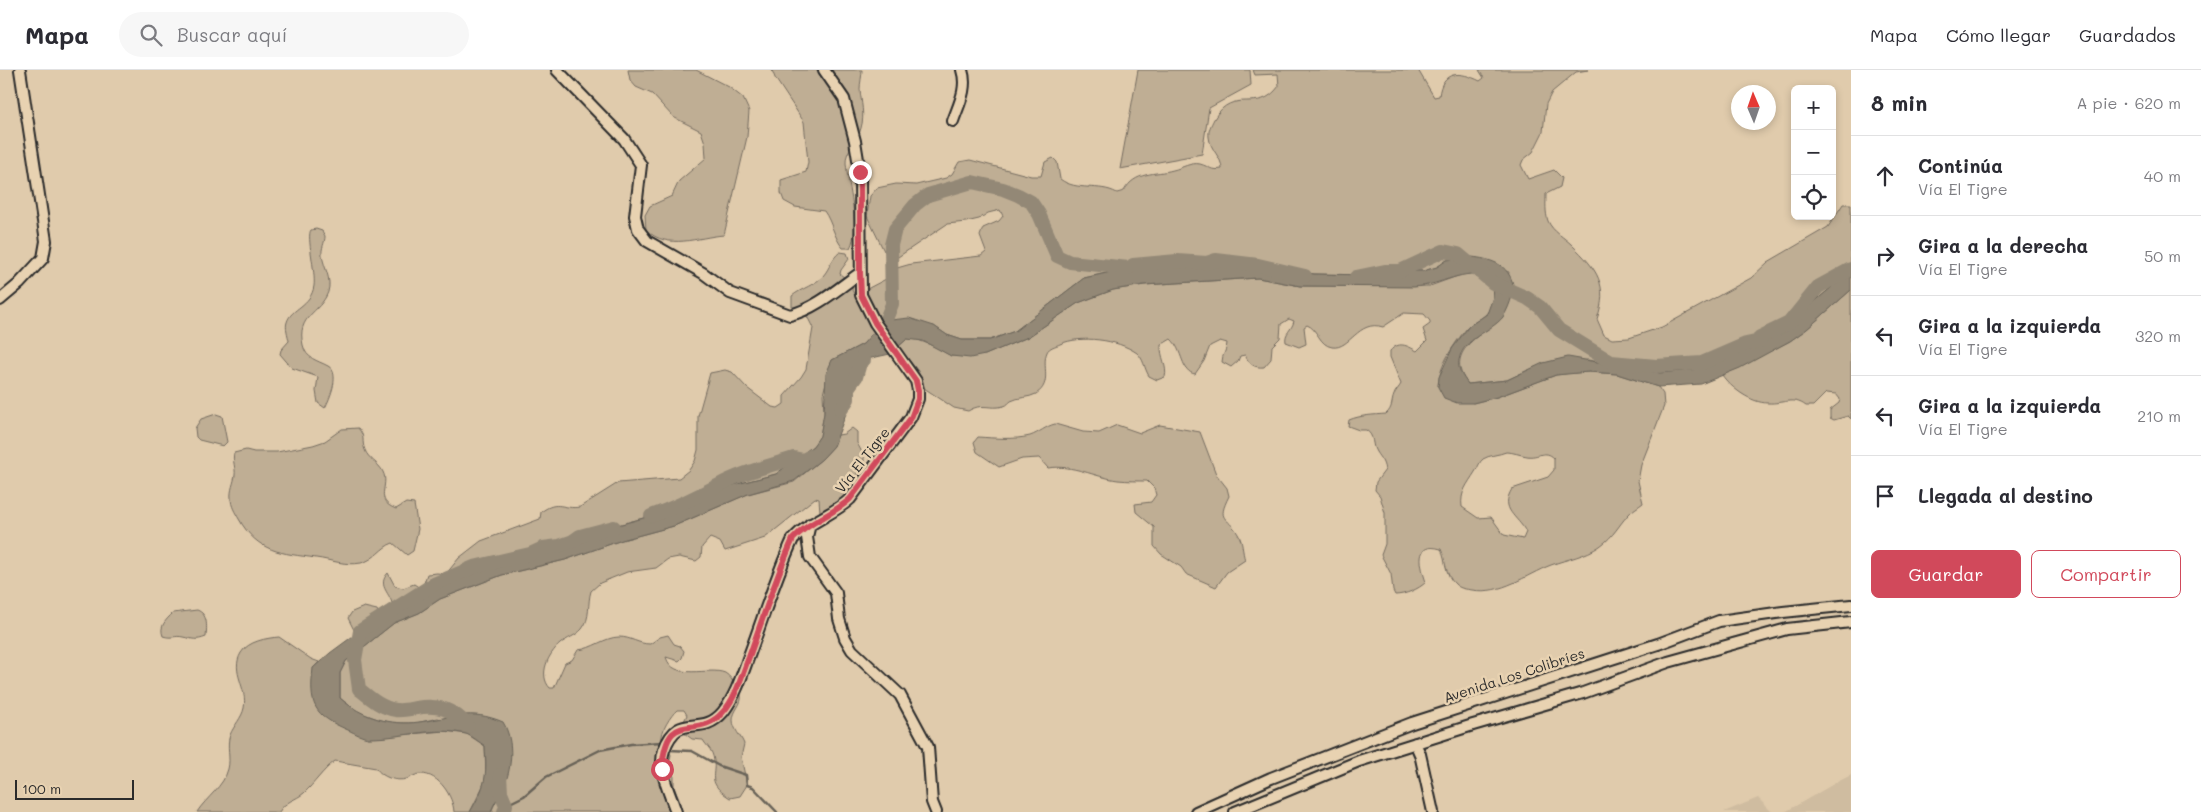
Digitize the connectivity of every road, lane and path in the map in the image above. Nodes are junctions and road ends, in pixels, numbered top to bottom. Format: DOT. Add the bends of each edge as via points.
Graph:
graph roads {
  1 [pos="20,70"];
  2 [pos="557,70"];
  3 [pos="824,70"];
  4 [pos="962,70"];
  5 [pos="953,120"];
  6 [pos="860,273"];
  7 [pos="0,300"];
  8 [pos="810,524"];
  9 [pos="1851,605"];
  10 [pos="1851,622"];
  11 [pos="1415,743"];
  12 [pos="676,812"];
  13 [pos="936,812"];
  14 [pos="1196,812"];
  15 [pos="1235,812"];
  16 [pos="1433,812"];
  1 -- 7 [label="street" via="46,241 40,262"];
  2 -- 6 [label="street" via="624,139 641,165 635,216 638,229 647,241 697,269 730,293 790,315 800,313"];
  3 -- 6 [label="street, Vía El Tigre" via="844,99 855,141 861,189"];
  4 -- 5 [label="street" via="964,92"];
  6 -- 8 [label="street, Vía El Tigre" via="861,295 875,323 916,381 918,399 911,418 850,499"];
  8 -- 12 [label="street, Vía El Tigre" via="793,539 739,683 724,711 712,722 675,729 670,735 663,752 662,769"];
  8 -- 13 [label="street" via="807,537 810,557 836,593 838,619 845,638 852,650 900,695 928,746 932,802"];
  9 -- 14 [label="street, Avenida Los Colibríes" via="1719,621 1658,644 1412,723 1271,778"];
  10 -- 11 [label="street" via="1787,629 1734,642 1583,693"];
  11 -- 15 [label="street" via="1358,761"];
  11 -- 16 [label="street"];
}
